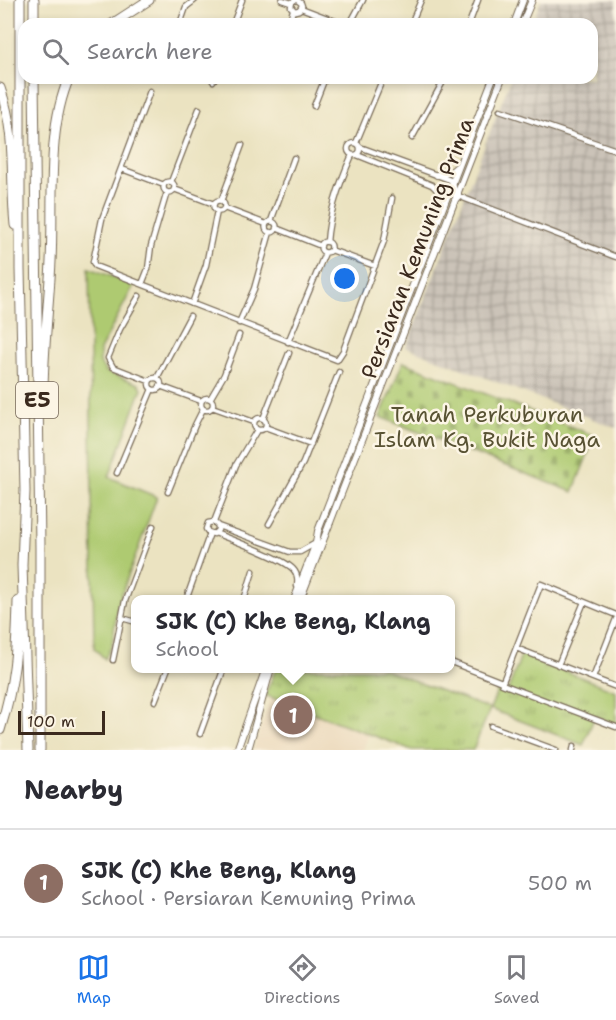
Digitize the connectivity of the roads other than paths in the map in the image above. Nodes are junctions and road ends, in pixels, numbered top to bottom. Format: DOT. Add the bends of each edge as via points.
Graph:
graph roads {
  1 [pos="20,0"];
  2 [pos="34,0"];
  3 [pos="149,0"];
  4 [pos="195,0"];
  5 [pos="242,0"];
  6 [pos="282,0"];
  7 [pos="363,0"];
  8 [pos="421,0"];
  9 [pos="478,0"];
  10 [pos="523,0"];
  11 [pos="532,0"];
  12 [pos="296,1"];
  13 [pos="301,8"];
  14 [pos="294,10"];
  15 [pos="20,18"];
  16 [pos="34,18"];
  17 [pos="121,18"];
  18 [pos="182,18"];
  19 [pos="235,18"];
  20 [pos="291,18"];
  21 [pos="327,18"];
  22 [pos="354,18"];
  23 [pos="414,18"];
  24 [pos="471,18"];
  25 [pos="516,18"];
  26 [pos="524,18"];
  27 [pos="20,84"];
  28 [pos="34,84"];
  29 [pos="67,84"];
  30 [pos="323,84"];
  31 [pos="381,84"];
  32 [pos="442,84"];
  33 [pos="491,84"];
  34 [pos="500,84"];
  35 [pos="0,88"];
  36 [pos="150,91"];
  37 [pos="314,106"];
  38 [pos="199,109"];
  39 [pos="500,110"];
  40 [pos="412,138"];
  41 [pos="242,145"];
  42 [pos="358,145"];
  43 [pos="616,150"];
  44 [pos="354,155"];
  45 [pos="294,158"];
  46 [pos="460,161"];
  47 [pos="122,169"];
  48 [pos="437,175"];
  49 [pos="453,181"];
  50 [pos="171,182"];
  51 [pos="164,185"];
  52 [pos="174,189"];
  53 [pos="167,192"];
  54 [pos="392,198"];
  55 [pos="457,198"];
  56 [pos="221,201"];
  57 [pos="214,204"];
  58 [pos="224,208"];
  59 [pos="217,211"];
  60 [pos="441,213"];
  61 [pos="269,223"];
  62 [pos="276,228"];
  63 [pos="270,232"];
  64 [pos="327,242"];
  65 [pos="321,246"];
  66 [pos="332,250"];
  67 [pos="325,253"];
  68 [pos="616,257"];
  69 [pos="375,266"];
  70 [pos="20,269"];
  71 [pos="142,284"];
  72 [pos="139,296"];
  73 [pos="192,304"];
  74 [pos="190,316"];
  75 [pos="239,322"];
  76 [pos="239,335"];
  77 [pos="288,342"];
  78 [pos="289,353"];
  79 [pos="339,372"];
  80 [pos="157,378"];
  81 [pos="149,381"];
  82 [pos="160,386"];
  83 [pos="152,389"];
  84 [pos="210,399"];
  85 [pos="201,402"];
  86 [pos="212,406"];
  87 [pos="204,409"];
  88 [pos="263,419"];
  89 [pos="254,422"];
  90 [pos="265,427"];
  91 [pos="257,430"];
  92 [pos="311,444"];
  93 [pos="38,453"];
  94 [pos="117,473"];
  95 [pos="168,492"];
  96 [pos="216,524"];
  97 [pos="269,524"];
  98 [pos="153,526"];
  99 [pos="213,533"];
  100 [pos="316,543"];
  101 [pos="273,546"];
  102 [pos="269,556"];
  103 [pos="22,565"];
  104 [pos="252,571"];
  105 [pos="188,595"];
  106 [pos="245,595"];
  107 [pos="297,595"];
  108 [pos="298,595"];
  109 [pos="298,595"];
  110 [pos="584,602"];
  111 [pos="616,617"];
  112 [pos="122,618"];
  113 [pos="131,621"];
  114 [pos="516,648"];
  115 [pos="112,660"];
  116 [pos="455,664"];
  117 [pos="558,665"];
  118 [pos="166,673"];
  119 [pos="223,673"];
  120 [pos="265,673"];
  121 [pos="270,673"];
  122 [pos="593,678"];
  123 [pos="502,682"];
  124 [pos="616,687"];
  125 [pos="155,701"];
  126 [pos="248,720"];
  127 [pos="256,723"];
  128 [pos="491,726"];
  129 [pos="616,727"];
  130 [pos="0,730"];
  131 [pos="200,734"];
  132 [pos="28,750"];
  133 [pos="40,750"];
  134 [pos="237,750"];
  135 [pos="248,750"];
  136 [pos="556,750"];
  1 -- 15 [label="highway, E5"];
  2 -- 16 [label="highway"];
  3 -- 17 [label="highway"];
  4 -- 18 [label="street" via="186,7"];
  5 -- 19 [label="street"];
  6 -- 12 [label="street"];
  7 -- 22 [label="street"];
  8 -- 23 [label="street"];
  9 -- 24 [label="street"];
  10 -- 25 [label="street"];
  11 -- 26 [label="street"];
  12 -- 13 [label="street" via="302,4"];
  12 -- 14 [label="street"];
  13 -- 14 [label="street"];
  13 -- 21 [label="street"];
  14 -- 20 [label="street"];
  27 -- 70 [label="highway, E5"];
  28 -- 93 [label="highway, E5"];
  29 -- 93 [label="highway" via="56,129"];
  30 -- 37 [label="street"];
  31 -- 42 [label="street"];
  32 -- 40 [label="street"];
  33 -- 46 [label="street, Persiaran Kemuning Prima"];
  34 -- 55 [label="street, Persiaran Kemuning Prima"];
  35 -- 70 [label="highway" via="10,122"];
  36 -- 47 [label="street"];
  38 -- 50 [label="street"];
  39 -- 43 [label="street"];
  41 -- 56 [label="street"];
  42 -- 44 [label="street" via="360,152"];
  42 -- 44 [label="street" via="348,147"];
  42 -- 48 [label="street"];
  44 -- 60 [label="street" via="432,185 444,199"];
  44 -- 64 [label="street" via="336,200"];
  45 -- 61 [label="street"];
  46 -- 48 [label="street" via="456,170"];
  46 -- 49 [label="street, Persiaran Kemuning Prima"];
  47 -- 51 [label="street"];
  47 -- 71 [label="street" via="102,219 93,264"];
  48 -- 49 [label="street"];
  49 -- 55 [label="street"];
  49 -- 60 [label="street, Persiaran Kemuning Prima"];
  50 -- 51 [label="street"];
  50 -- 52 [label="street"];
  51 -- 53 [label="street"];
  52 -- 53 [label="street"];
  52 -- 57 [label="street"];
  53 -- 71 [label="street"];
  54 -- 69 [label="street"];
  55 -- 68 [label="street"];
  55 -- 108 [label="street, Persiaran Kemuning Prima"];
  56 -- 57 [label="street"];
  56 -- 58 [label="street"];
  57 -- 59 [label="street"];
  58 -- 59 [label="street"];
  58 -- 61 [label="street"];
  59 -- 73 [label="street" via="206,265"];
  60 -- 100 [label="street, Persiaran Kemuning Prima"];
  61 -- 62 [label="street" via="276,224"];
  61 -- 63 [label="street" via="266,229"];
  62 -- 63 [label="street"];
  62 -- 65 [label="street"];
  63 -- 75 [label="street" via="254,289"];
  64 -- 65 [label="street"];
  64 -- 66 [label="street"];
  65 -- 67 [label="street"];
  66 -- 67 [label="street"];
  66 -- 69 [label="street"];
  67 -- 77 [label="street"];
  69 -- 77 [label="street" via="339,359"];
  70 -- 103 [label="highway, E5" via="25,491"];
  71 -- 73 [label="street"];
  72 -- 81 [label="street" via="108,358 113,367"];
  73 -- 75 [label="street"];
  74 -- 80 [label="street"];
  75 -- 77 [label="street"];
  76 -- 84 [label="street"];
  78 -- 88 [label="street"];
  79 -- 92 [label="street"];
  80 -- 81 [label="street"];
  80 -- 82 [label="street"];
  81 -- 83 [label="street"];
  82 -- 83 [label="street"];
  82 -- 85 [label="street"];
  83 -- 94 [label="street"];
  84 -- 85 [label="street"];
  84 -- 86 [label="street"];
  85 -- 87 [label="street"];
  86 -- 87 [label="street"];
  86 -- 89 [label="street"];
  87 -- 95 [label="street"];
  88 -- 89 [label="street"];
  88 -- 90 [label="street"];
  89 -- 91 [label="street"];
  90 -- 91 [label="street"];
  90 -- 92 [label="street"];
  91 -- 96 [label="street" via="236,465"];
  92 -- 97 [label="street"];
  93 -- 133 [label="highway, E5"];
  96 -- 99 [label="street"];
  96 -- 99 [label="street" via="210,522 206,527"];
  96 -- 101 [label="street"];
  98 -- 112 [label="street"];
  99 -- 102 [label="street"];
  99 -- 105 [label="street"];
  100 -- 101 [label="street" via="300,552"];
  100 -- 109 [label="street, Persiaran Kemuning Prima"];
  101 -- 102 [label="street"];
  102 -- 107 [label="street" via="295,571"];
  103 -- 130 [label="highway" via="16,665"];
  103 -- 132 [label="highway, E5"];
  104 -- 106 [label="street"];
  110 -- 111 [label="street"];
  110 -- 114 [label="street" via="541,585"];
  110 -- 117 [label="street"];
  111 -- 122 [label="street"];
  112 -- 113 [label="street"];
  112 -- 115 [label="street"];
  114 -- 117 [label="street"];
  114 -- 123 [label="street"];
  116 -- 123 [label="street"];
  117 -- 122 [label="street"];
  118 -- 125 [label="street"];
  119 -- 131 [label="street"];
  120 -- 126 [label="street"];
  121 -- 127 [label="street"];
  122 -- 124 [label="street"];
  123 -- 129 [label="street"];
  126 -- 127 [label="street"];
  126 -- 134 [label="street"];
  127 -- 135 [label="street"];
  128 -- 136 [label="street"];
}
